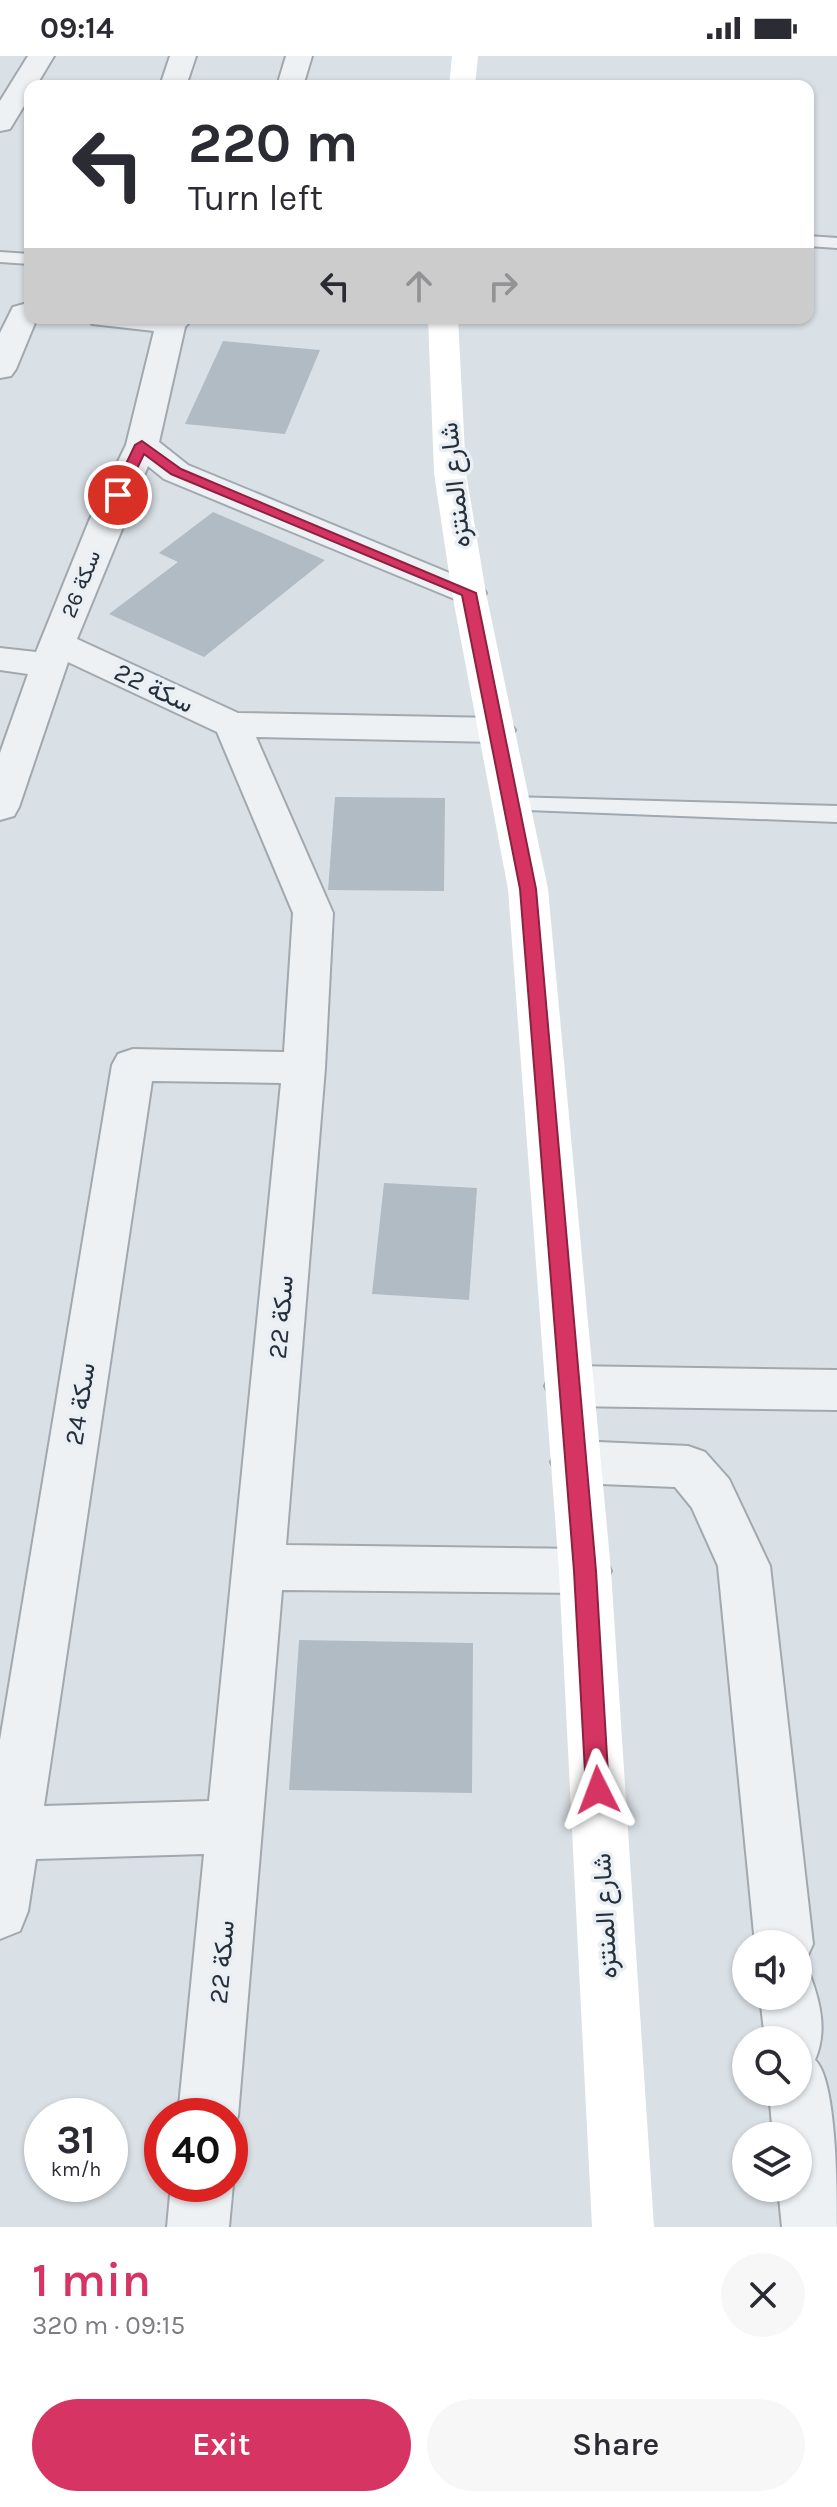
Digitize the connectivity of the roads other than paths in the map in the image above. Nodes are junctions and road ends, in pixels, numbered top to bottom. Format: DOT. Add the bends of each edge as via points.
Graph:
graph roads {
  1 [pos="41,56"];
  2 [pos="183,56"];
  3 [pos="299,56"];
  4 [pos="465,56"];
  5 [pos="26,80"];
  6 [pos="175,80"];
  7 [pos="292,80"];
  8 [pos="463,80"];
  9 [pos="24,84"];
  10 [pos="0,123"];
  11 [pos="814,241"];
  12 [pos="837,243"];
  13 [pos="0,257"];
  14 [pos="24,259"];
  15 [pos="18,312"];
  16 [pos="174,324"];
  17 [pos="443,324"];
  18 [pos="0,369"];
  19 [pos="142,445"];
  20 [pos="469,593"];
  21 [pos="53,654"];
  22 [pos="0,659"];
  23 [pos="232,725"];
  24 [pos="496,730"];
  25 [pos="511,804"];
  26 [pos="0,807"];
  27 [pos="837,814"];
  28 [pos="304,1068"];
  29 [pos="569,1386"];
  30 [pos="837,1390"];
  31 [pos="576,1462"];
  32 [pos="258,1567"];
  33 [pos="585,1571"];
  34 [pos="234,1827"];
  35 [pos="12,1833"];
  36 [pos="0,1911"];
  37 [pos="783,1930"];
  38 [pos="210,2098"];
  39 [pos="800,2106"];
  40 [pos="200,2202"];
  41 [pos="198,2227"];
  42 [pos="623,2227"];
  43 [pos="813,2227"];
  1 -- 5 [label="street"];
  2 -- 6 [label="street"];
  3 -- 7 [label="street"];
  4 -- 8 [label="street"];
  9 -- 10 [label="street"];
  11 -- 12 [label="lane"];
  13 -- 14 [label="lane"];
  15 -- 18 [label="street"];
  16 -- 19 [label="street, سكة 26"];
  17 -- 20 [label="street, شارع المنتزه" via="450,473"];
  19 -- 20 [label="street" via="176,472"];
  19 -- 21 [label="street, سكة 26"];
  20 -- 24 [label="street, شارع المنتزه"];
  21 -- 22 [label="street, سكة 22"];
  21 -- 23 [label="street, سكة 22"];
  21 -- 26 [label="street, سكة 26"];
  23 -- 24 [label="street"];
  23 -- 28 [label="street, سكة 22" via="313,913"];
  24 -- 25 [label="street, شارع المنتزه"];
  25 -- 27 [label="lane"];
  25 -- 29 [label="street, شارع المنتزه" via="528,889"];
  28 -- 32 [label="street, سكة 22"];
  28 -- 35 [label="street, سكة 24" via="133,1065"];
  29 -- 30 [label="street"];
  29 -- 31 [label="street, شارع المنتزه"];
  31 -- 33 [label="street, شارع المنتزه"];
  31 -- 37 [label="street" via="688,1467 711,1494 744,1566"];
  32 -- 33 [label="street"];
  32 -- 34 [label="street, سكة 22"];
  33 -- 42 [label="street, شارع المنتزه"];
  34 -- 35 [label="street"];
  34 -- 38 [label="street, سكة 22"];
  35 -- 36 [label="street, سكة 24"];
  39 -- 43 [label="street"];
  40 -- 41 [label="street"];
}
